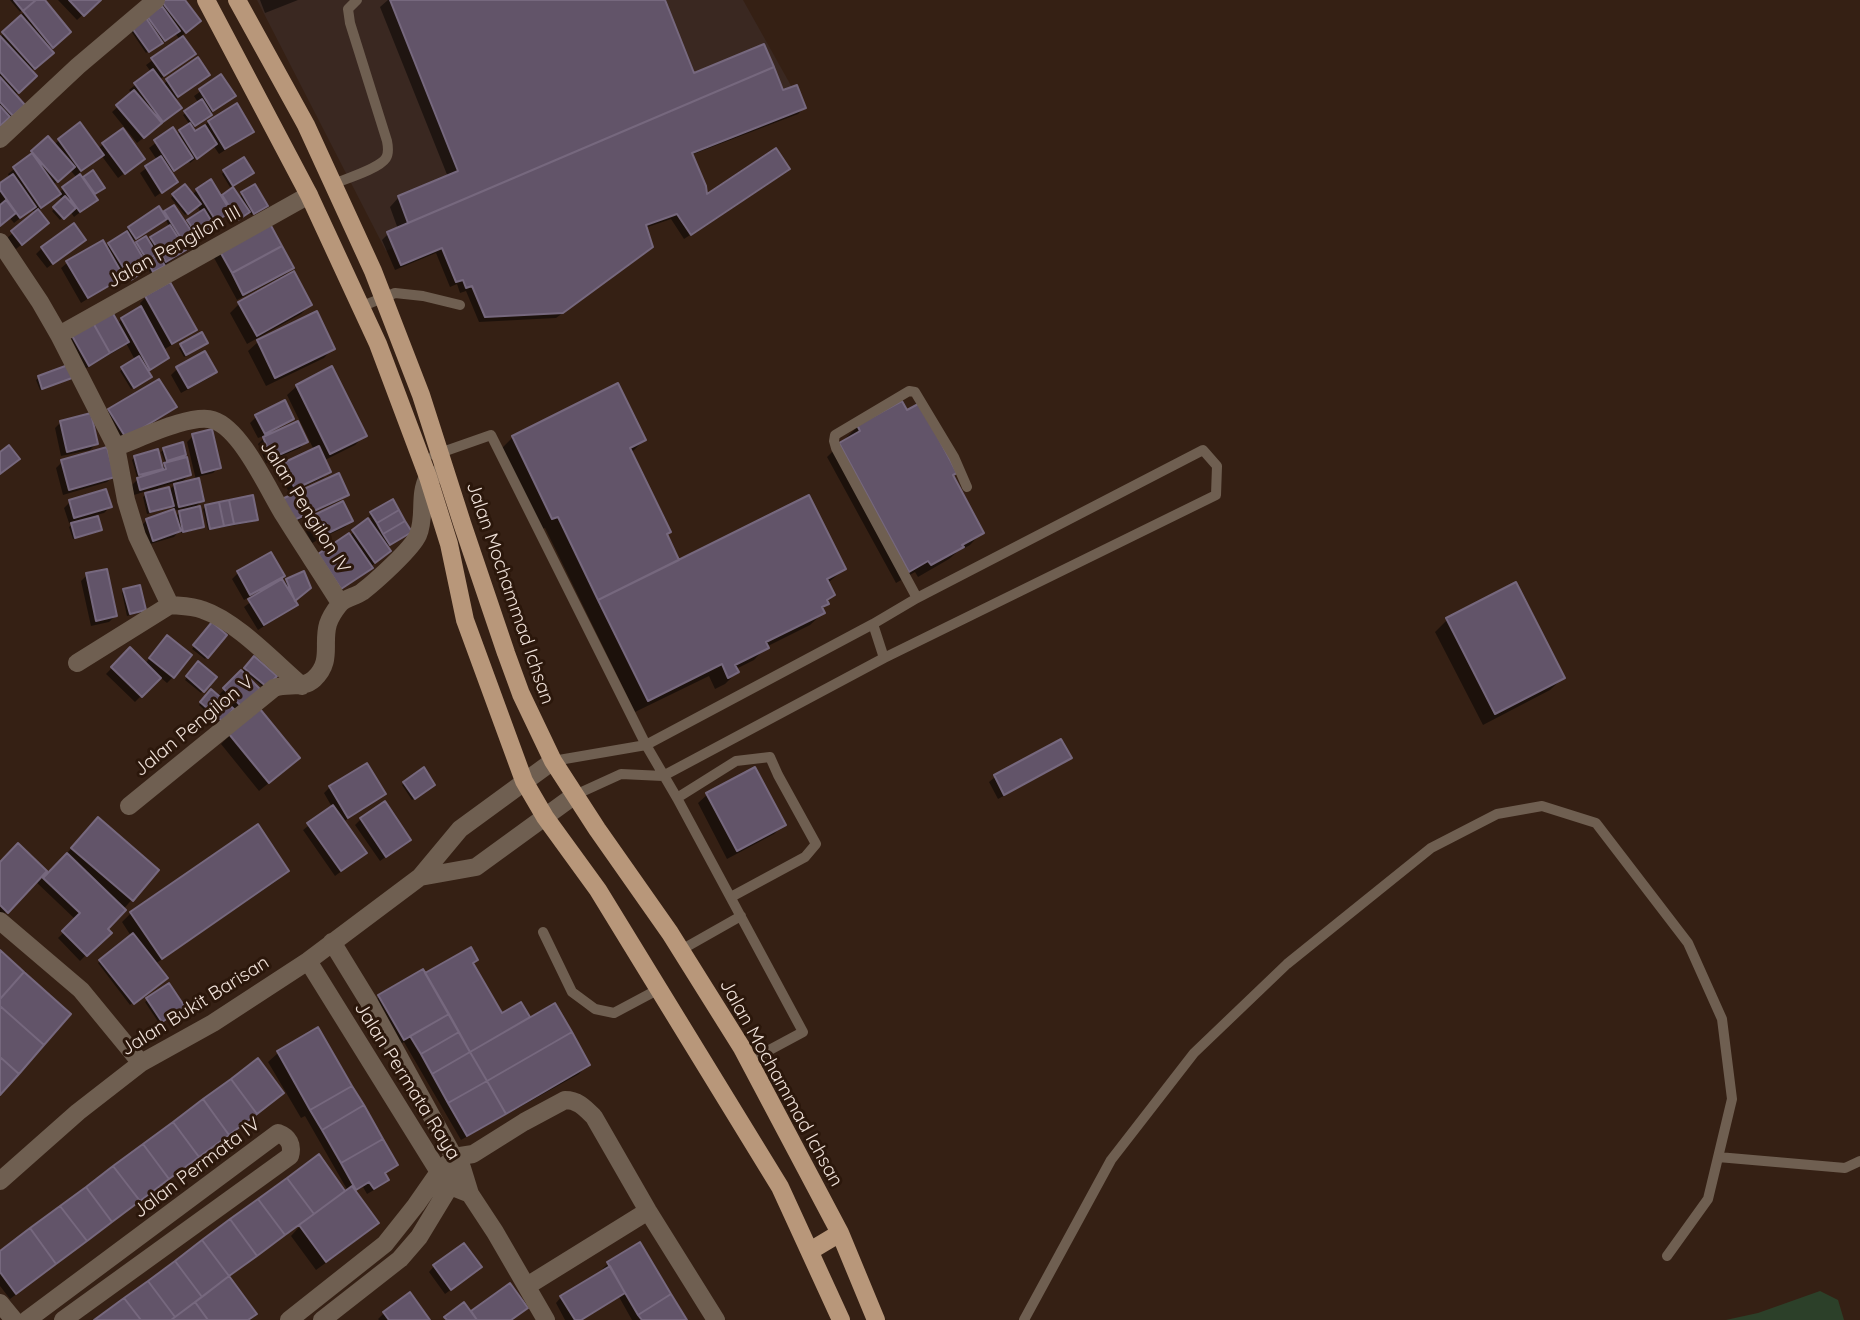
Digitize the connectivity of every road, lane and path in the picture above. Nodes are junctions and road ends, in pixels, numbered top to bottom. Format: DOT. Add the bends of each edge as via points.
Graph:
graph roads {
  1 [pos="156,0"];
  2 [pos="206,0"];
  3 [pos="237,0"];
  4 [pos="357,0"];
  5 [pos="0,139"];
  6 [pos="333,184"];
  7 [pos="309,195"];
  8 [pos="0,242"];
  9 [pos="383,297"];
  10 [pos="460,305"];
  11 [pos="360,307"];
  12 [pos="59,335"];
  13 [pos="116,447"];
  14 [pos="440,453"];
  15 [pos="421,459"];
  16 [pos="446,471"];
  17 [pos="428,477"];
  18 [pos="967,487"];
  19 [pos="917,597"];
  20 [pos="340,603"];
  21 [pos="170,605"];
  22 [pos="873,624"];
  23 [pos="884,658"];
  24 [pos="77,663"];
  25 [pos="302,686"];
  26 [pos="646,745"];
  27 [pos="553,761"];
  28 [pos="663,776"];
  29 [pos="524,780"];
  30 [pos="575,795"];
  31 [pos="677,798"];
  32 [pos="129,806"];
  33 [pos="545,817"];
  34 [pos="420,877"];
  35 [pos="731,897"];
  36 [pos="741,916"];
  37 [pos="0,921"];
  38 [pos="543,932"];
  39 [pos="332,942"];
  40 [pos="681,950"];
  41 [pos="308,961"];
  42 [pos="659,989"];
  43 [pos="749,1061"];
  44 [pos="141,1063"];
  45 [pos="1718,1157"];
  46 [pos="463,1160"];
  47 [pos="1860,1161"];
  48 [pos="445,1179"];
  49 [pos="0,1181"];
  50 [pos="470,1194"];
  51 [pos="648,1211"];
  52 [pos="153,1227"];
  53 [pos="840,1233"];
  54 [pos="385,1244"];
  55 [pos="164,1247"];
  56 [pos="810,1251"];
  57 [pos="1667,1256"];
  58 [pos="400,1259"];
  59 [pos="527,1286"];
  60 [pos="0,1303"];
  61 [pos="839,1319"];
  62 [pos="14,1320"];
  63 [pos="27,1320"];
  64 [pos="63,1320"];
  65 [pos="289,1320"];
  66 [pos="322,1320"];
  67 [pos="546,1320"];
  68 [pos="716,1320"];
  69 [pos="876,1320"];
  70 [pos="1024,1320"];
  1 -- 5 [label="street"];
  2 -- 7 [label="main road"];
  3 -- 6 [label="main road, Jalan Mochammad Ichsan"];
  4 -- 6 [label="lane" via="348,9 350,23 387,141 387,155 376,166"];
  6 -- 7 [label="main road"];
  6 -- 9 [label="main road, Jalan Mochammad Ichsan"];
  7 -- 11 [label="main road"];
  7 -- 12 [label="street, Jalan Pengilon III"];
  8 -- 12 [label="street"];
  9 -- 10 [label="lane" via="408,294"];
  9 -- 11 [label="lane"];
  9 -- 14 [label="main road, Jalan Mochammad Ichsan"];
  11 -- 15 [label="main road"];
  12 -- 13 [label="street"];
  13 -- 20 [label="street, Jalan Pengilon IV" via="188,420 211,419 222,425 251,459"];
  13 -- 21 [label="street" via="137,536"];
  14 -- 15 [label="lane"];
  14 -- 16 [label="main road, Jalan Mochammad Ichsan"];
  14 -- 26 [label="lane" via="491,435"];
  15 -- 17 [label="main road"];
  16 -- 17 [label="street"];
  16 -- 27 [label="main road, Jalan Mochammad Ichsan" via="509,663"];
  17 -- 20 [label="street" via="422,522 407,552 361,593"];
  17 -- 29 [label="main road" via="449,544 464,620"];
  18 -- 19 [label="lane" via="915,392 909,391 835,435 836,448"];
  19 -- 22 [label="lane"];
  19 -- 23 [label="lane" via="1203,450 1217,466 1216,495"];
  20 -- 25 [label="street" via="327,625 323,667"];
  21 -- 24 [label="street"];
  21 -- 25 [label="street" via="214,614"];
  22 -- 23 [label="lane"];
  22 -- 26 [label="lane"];
  23 -- 28 [label="lane"];
  25 -- 32 [label="street, Jalan Pengilon V" via="274,688"];
  26 -- 27 [label="lane"];
  26 -- 28 [label="lane"];
  27 -- 29 [label="street, Jalan Bukit Barisan"];
  27 -- 30 [label="main road, Jalan Mochammad Ichsan"];
  28 -- 30 [label="lane" via="621,774"];
  28 -- 31 [label="lane"];
  29 -- 33 [label="main road"];
  29 -- 34 [label="street, Jalan Bukit Barisan" via="460,830"];
  30 -- 33 [label="street, Jalan Bukit Barisan"];
  30 -- 40 [label="main road, Jalan Mochammad Ichsan"];
  31 -- 35 [label="lane"];
  31 -- 35 [label="lane" via="736,761 770,757 816,844 805,857"];
  33 -- 34 [label="street, Jalan Bukit Barisan" via="476,867"];
  33 -- 42 [label="main road" via="598,890"];
  34 -- 39 [label="street, Jalan Bukit Barisan"];
  35 -- 36 [label="lane"];
  36 -- 40 [label="lane"];
  36 -- 43 [label="lane" via="803,1032"];
  37 -- 44 [label="street" via="81,990"];
  38 -- 42 [label="lane" via="572,992 595,1009 614,1013"];
  39 -- 41 [label="street, Jalan Bukit Barisan"];
  39 -- 46 [label="street, Jalan Permata Raya"];
  40 -- 43 [label="main road, Jalan Mochammad Ichsan"];
  41 -- 44 [label="street, Jalan Bukit Barisan"];
  41 -- 48 [label="street, Jalan Permata Raya"];
  42 -- 56 [label="main road" via="780,1187"];
  43 -- 53 [label="main road, Jalan Mochammad Ichsan"];
  44 -- 49 [label="street, Jalan Bukit Barisan"];
  45 -- 47 [label="lane" via="1845,1168"];
  45 -- 57 [label="lane" via="1708,1199"];
  45 -- 70 [label="lane" via="1732,1099 1722,1019 1688,943 1596,823 1542,806 1497,814 1431,848 1286,964 1194,1053 1111,1160"];
  46 -- 48 [label="street"];
  46 -- 50 [label="street, Jalan Permata Raya"];
  46 -- 51 [label="street" via="524,1122 573,1100 594,1117"];
  48 -- 50 [label="street, Jalan Permata Raya"];
  48 -- 54 [label="street" via="416,1205"];
  48 -- 58 [label="street" via="419,1237"];
  50 -- 59 [label="street"];
  51 -- 59 [label="street"];
  51 -- 68 [label="street"];
  52 -- 55 [label="street"];
  52 -- 55 [label="street, Jalan Permata IV" via="278,1133 291,1142 290,1156"];
  52 -- 63 [label="street, Jalan Permata IV"];
  53 -- 56 [label="main road"];
  53 -- 69 [label="main road, Jalan Mochammad Ichsan"];
  54 -- 58 [label="street"];
  54 -- 65 [label="street"];
  55 -- 64 [label="street, Jalan Permata IV"];
  56 -- 61 [label="main road"];
  58 -- 66 [label="street"];
  59 -- 67 [label="street"];
  60 -- 62 [label="street"];
}
